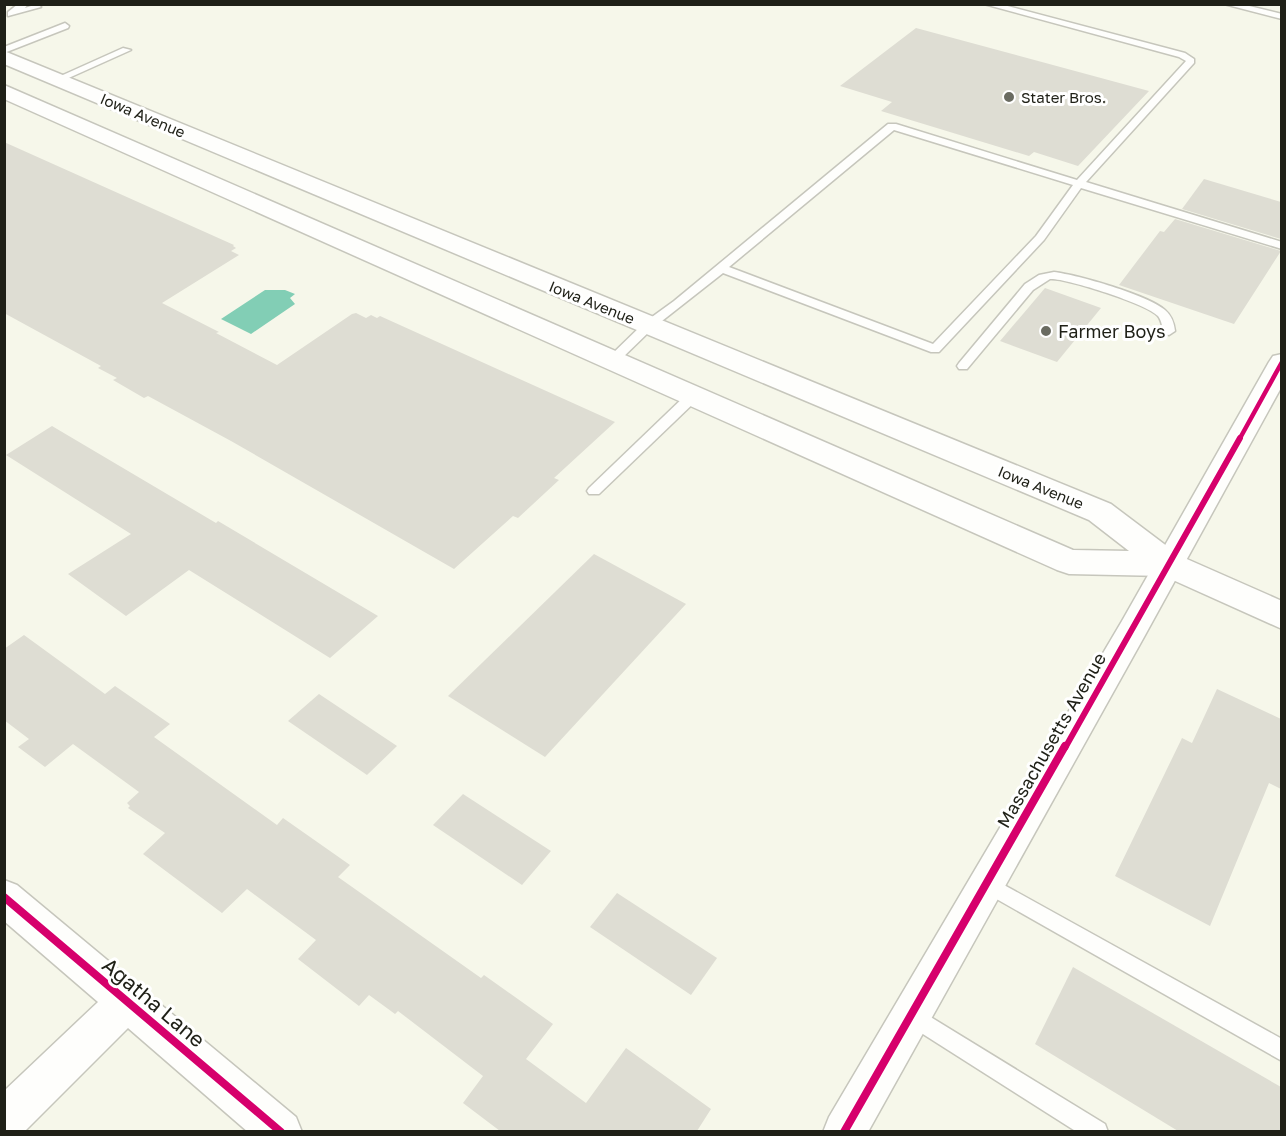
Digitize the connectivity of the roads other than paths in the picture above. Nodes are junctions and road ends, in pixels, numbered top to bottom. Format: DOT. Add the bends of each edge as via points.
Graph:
graph roads {
  1 [pos="24,4"];
  2 [pos="988,4"];
  3 [pos="1228,4"];
  4 [pos="37,7"];
  5 [pos="8,13"];
  6 [pos="1281,17"];
  7 [pos="4,23"];
  8 [pos="65,26"];
  9 [pos="4,50"];
  10 [pos="126,50"];
  11 [pos="4,57"];
  12 [pos="59,79"];
  13 [pos="4,91"];
  14 [pos="1078,185"];
  15 [pos="1281,246"];
  16 [pos="722,268"];
  17 [pos="649,326"];
  18 [pos="1169,331"];
  19 [pos="613,360"];
  20 [pos="1281,362"];
  21 [pos="963,366"];
  22 [pos="693,396"];
  23 [pos="594,491"];
  24 [pos="1168,564"];
  25 [pos="1281,616"];
  26 [pos="986,883"];
  27 [pos="4,897"];
  28 [pos="127,1001"];
  29 [pos="910,1014"];
  30 [pos="1281,1051"];
  31 [pos="4,1121"];
  32 [pos="281,1131"];
  33 [pos="844,1131"];
  34 [pos="1097,1131"];
  1 -- 5 [label="lane"];
  2 -- 14 [label="lane" via="1182,55 1191,61"];
  3 -- 6 [label="lane"];
  4 -- 5 [label="lane"];
  5 -- 7 [label="lane" via="14,19"];
  8 -- 9 [label="lane"];
  10 -- 12 [label="lane"];
  11 -- 12 [label="main road, Iowa Avenue"];
  12 -- 17 [label="main road, Iowa Avenue"];
  13 -- 19 [label="main road, Iowa Avenue"];
  14 -- 15 [label="lane"];
  14 -- 16 [label="lane" via="892,126"];
  14 -- 16 [label="lane" via="1040,238 935,349"];
  16 -- 17 [label="lane"];
  17 -- 19 [label="lane"];
  17 -- 24 [label="main road, Iowa Avenue" via="1100,512"];
  18 -- 21 [label="lane" via="1167,319 1157,309 1056,275 1040,278 1029,287"];
  19 -- 22 [label="main road, Iowa Avenue"];
  20 -- 24 [label="street, Massachusetts Avenue"];
  22 -- 23 [label="lane"];
  22 -- 24 [label="main road, Iowa Avenue" via="1069,562"];
  24 -- 25 [label="main road, Iowa Avenue"];
  24 -- 26 [label="street, Massachusetts Avenue"];
  26 -- 29 [label="street, Massachusetts Avenue"];
  26 -- 30 [label="lane"];
  27 -- 28 [label="street, Agatha Lane"];
  28 -- 31 [label="street"];
  28 -- 32 [label="street, Agatha Lane"];
  29 -- 33 [label="street, Massachusetts Avenue"];
  29 -- 34 [label="lane"];
}
